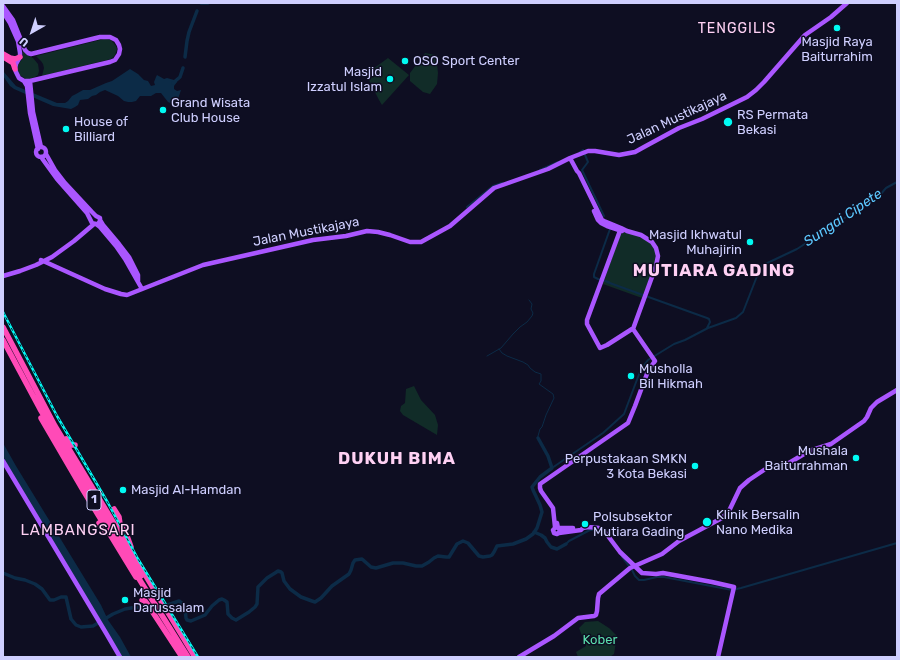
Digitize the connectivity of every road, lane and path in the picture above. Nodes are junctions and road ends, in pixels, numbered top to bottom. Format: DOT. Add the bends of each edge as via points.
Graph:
graph roads {
  1 [pos="847,3"];
  2 [pos="3,6"];
  3 [pos="3,12"];
  4 [pos="3,56"];
  5 [pos="20,57"];
  6 [pos="15,69"];
  7 [pos="24,81"];
  8 [pos="30,81"];
  9 [pos="32,113"];
  10 [pos="40,148"];
  11 [pos="43,155"];
  12 [pos="570,158"];
  13 [pos="71,192"];
  14 [pos="96,216"];
  15 [pos="96,224"];
  16 [pos="621,229"];
  17 [pos="52,257"];
  18 [pos="42,261"];
  19 [pos="53,266"];
  20 [pos="3,275"];
  21 [pos="142,289"];
  22 [pos="3,327"];
  23 [pos="633,329"];
  24 [pos="3,340"];
  25 [pos="3,346"];
  26 [pos="26,372"];
  27 [pos="897,390"];
  28 [pos="48,430"];
  29 [pos="75,446"];
  30 [pos="3,461"];
  31 [pos="114,509"];
  32 [pos="104,533"];
  33 [pos="138,563"];
  34 [pos="632,567"];
  35 [pos="142,600"];
  36 [pos="153,609"];
  37 [pos="120,657"];
  38 [pos="182,657"];
  39 [pos="187,657"];
  40 [pos="191,657"];
  41 [pos="195,657"];
  42 [pos="519,657"];
  43 [pos="716,657"];
  1 -- 12 [label="main road, Jalan Mustikajaya" via="805,35 768,78 747,97 679,128 635,152 619,155 592,151"];
  2 -- 8 [label="main road" via="13,20 25,50 31,54 104,37 114,38 119,44 119,54 112,61"];
  3 -- 5 [label="main road" via="18,40"];
  4 -- 5 [label="highway" via="15,59"];
  4 -- 6 [label="highway"];
  5 -- 6 [label="main road"];
  6 -- 7 [label="main road" via="19,78"];
  7 -- 8 [label="main road"];
  7 -- 9 [label="main road"];
  8 -- 9 [label="main road"];
  9 -- 10 [label="main road"];
  10 -- 11 [label="main road" via="46,150"];
  10 -- 11 [label="main road" via="36,151 37,154"];
  11 -- 13 [label="main road" via="57,179"];
  12 -- 16 [label="main road" via="598,220 607,226"];
  12 -- 21 [label="main road, Jalan Mustikajaya" via="548,169 494,188 450,226 421,242 410,242 378,232 314,240 203,265"];
  13 -- 14 [label="main road"];
  13 -- 15 [label="main road"];
  14 -- 15 [label="main road" via="92,217"];
  14 -- 15 [label="main road" via="100,220 100,223"];
  15 -- 17 [label="main road"];
  15 -- 18 [label="main road"];
  15 -- 21 [label="main road" via="118,245 136,269"];
  16 -- 23 [label="main road" via="650,240 658,252 656,266"];
  16 -- 23 [label="main road" via="587,322 597,343 607,345"];
  17 -- 18 [label="main road"];
  17 -- 19 [label="main road" via="50,262"];
  18 -- 19 [label="main road, Jalan Mustikajaya"];
  18 -- 20 [label="main road"];
  19 -- 21 [label="main road, Jalan Mustikajaya" via="121,294 128,295"];
  22 -- 26 [label="highway, 1"];
  23 -- 34 [label="main road" via="655,361 648,371 628,423 544,480 542,484 554,506 558,529 599,528"];
  24 -- 40 [label="highway, 1" via="76,471"];
  25 -- 28 [label="highway, 1"];
  25 -- 39 [label="highway, 1" via="67,461"];
  26 -- 29 [label="highway" via="68,443"];
  26 -- 33 [label="highway, 1" via="55,426"];
  27 -- 34 [label="main road" via="877,402 864,421 831,444 809,451 789,463 767,468 744,483 729,511 719,521 679,541 662,554"];
  28 -- 32 [label="highway"];
  28 -- 36 [label="highway, 1"];
  30 -- 37 [label="main road" via="49,543"];
  31 -- 33 [label="highway"];
  33 -- 41 [label="highway, 1"];
  34 -- 42 [label="main road" via="599,594 596,615 578,618"];
  34 -- 43 [label="main road" via="642,573 663,573 712,582 732,589"];
  35 -- 36 [label="highway"];
  36 -- 38 [label="highway"];
  36 -- 39 [label="highway, 1"];
}
